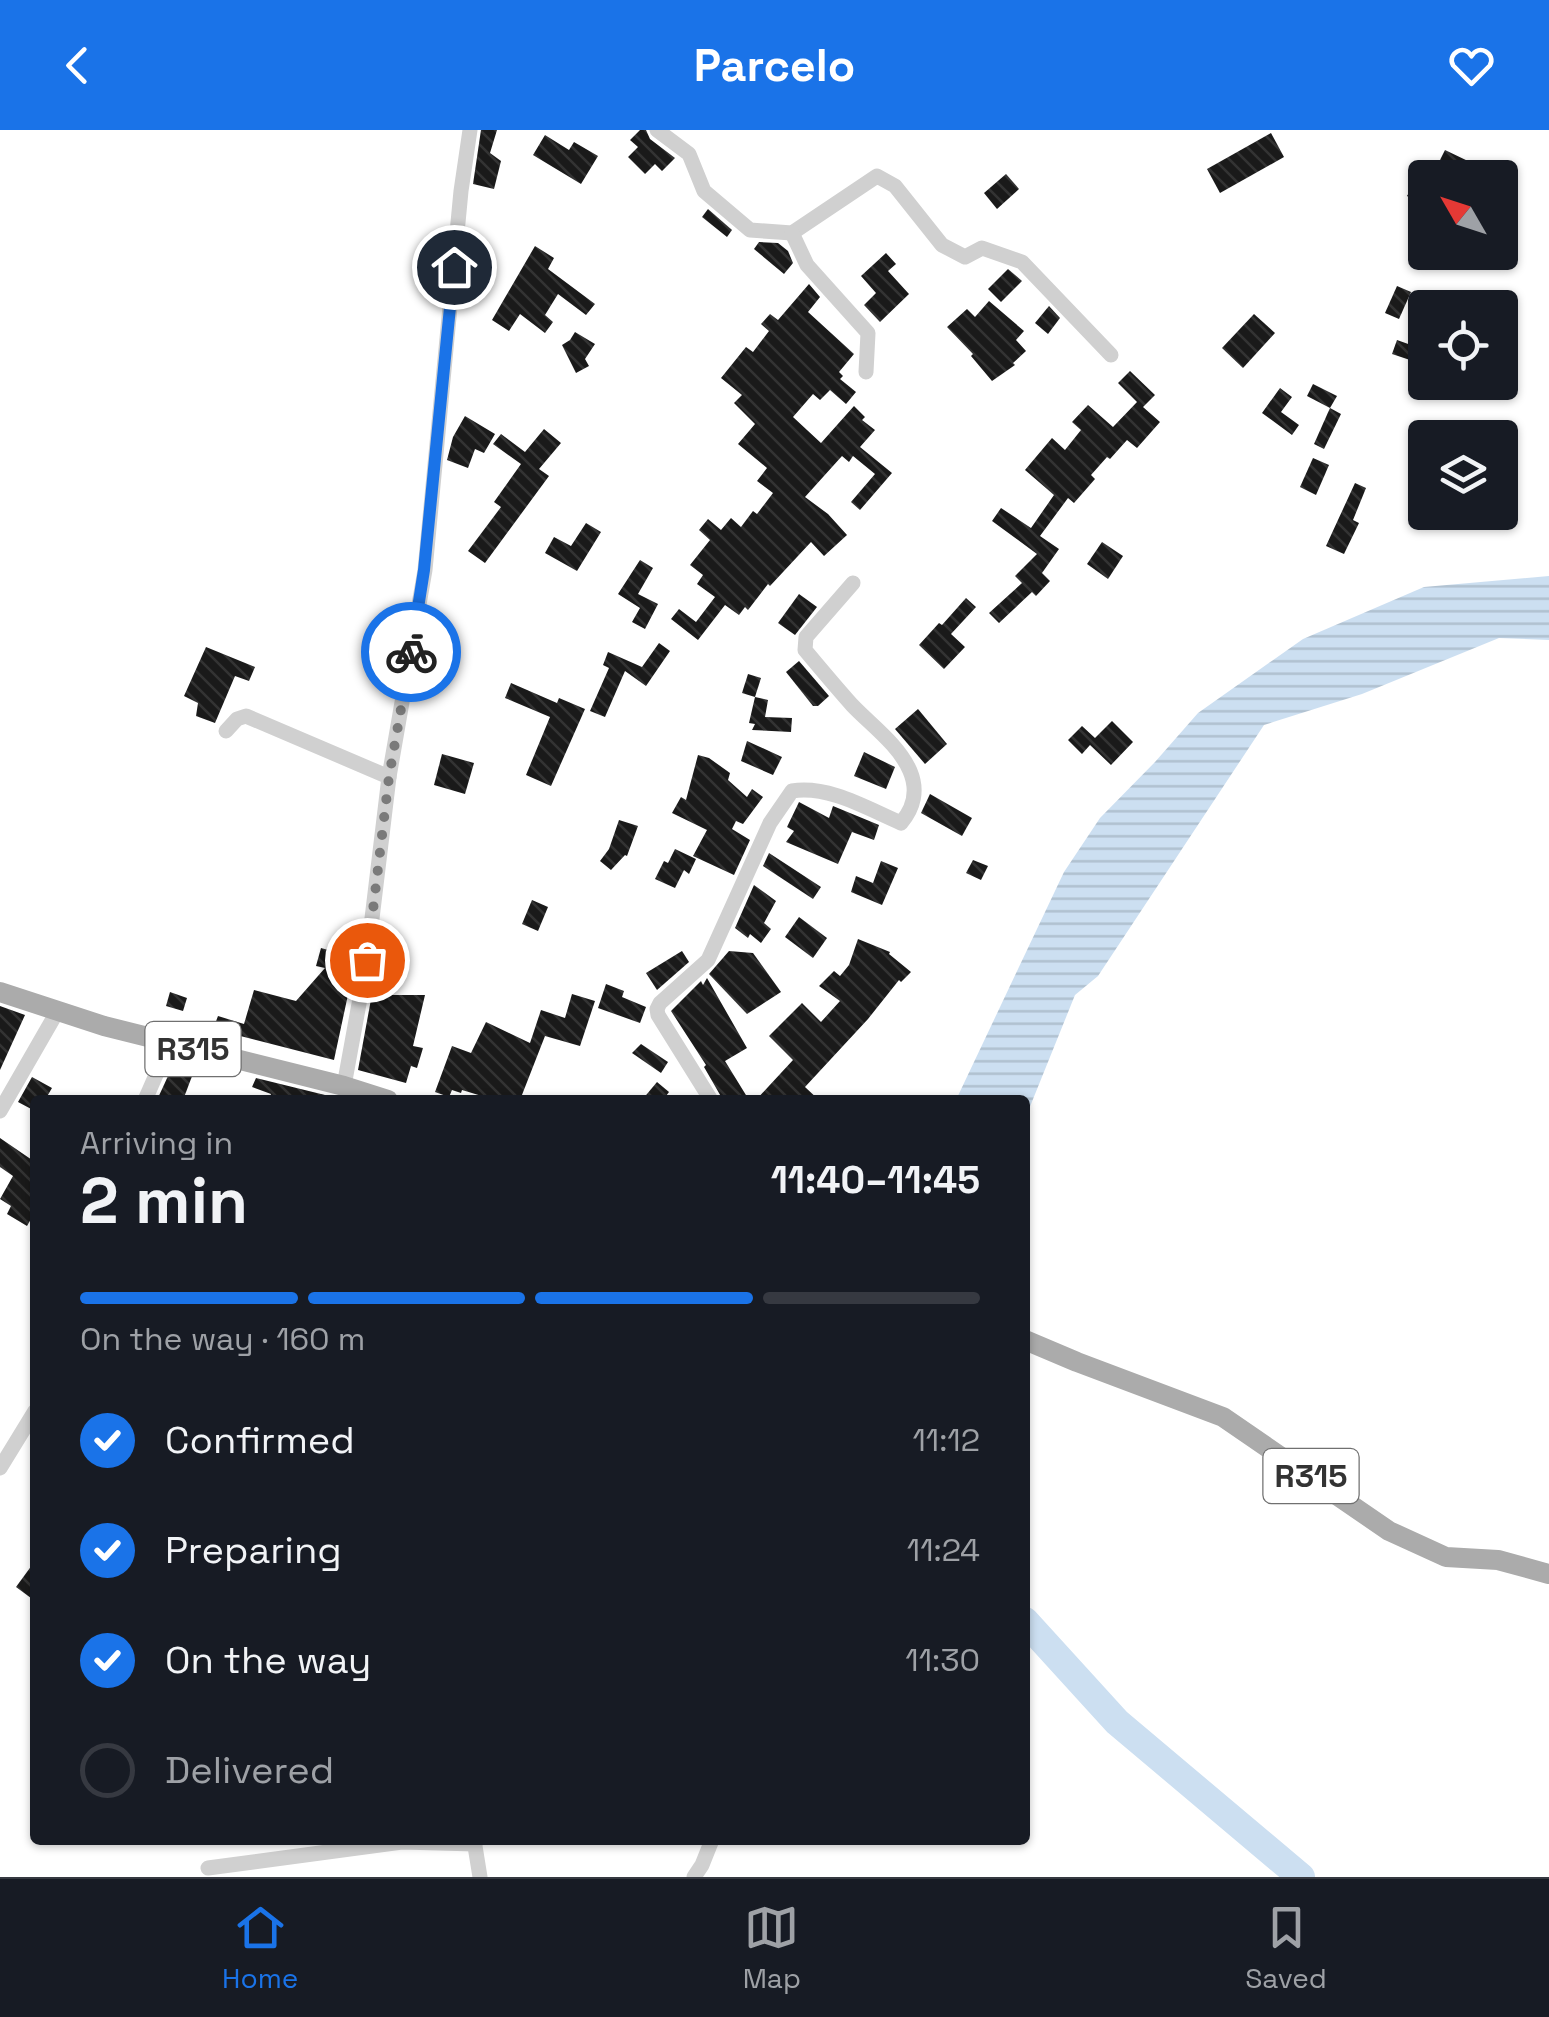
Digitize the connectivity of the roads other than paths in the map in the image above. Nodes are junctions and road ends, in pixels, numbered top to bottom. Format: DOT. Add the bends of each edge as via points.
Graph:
graph roads {
  1 [pos="470,130"];
  2 [pos="657,130"];
  3 [pos="792,233"];
  4 [pos="1111,355"];
  5 [pos="866,372"];
  6 [pos="854,583"];
  7 [pos="226,730"];
  8 [pos="389,777"];
  9 [pos="0,992"];
  10 [pos="56,1012"];
  11 [pos="170,1043"];
  12 [pos="344,1086"];
  13 [pos="147,1095"];
  14 [pos="372,1095"];
  15 [pos="708,1095"];
  16 [pos="0,1111"];
  17 [pos="1030,1342"];
  18 [pos="30,1419"];
  19 [pos="0,1468"];
  20 [pos="1549,1574"];
  21 [pos="380,1845"];
  22 [pos="475,1845"];
  23 [pos="710,1845"];
  24 [pos="208,1868"];
  25 [pos="480,1877"];
  26 [pos="694,1877"];
  1 -- 8 [label="street" via="424,570"];
  2 -- 3 [label="street" via="689,154 704,191 750,230"];
  3 -- 4 [label="street" via="877,176 895,186 942,245 965,257 982,248 1022,262"];
  3 -- 5 [label="street" via="808,265 868,334"];
  6 -- 15 [label="street" via="806,637 804,650 897,751 910,772 911,812 901,823 822,790 792,792 770,823 708,960 657,1009"];
  7 -- 8 [label="street" via="246,716"];
  8 -- 12 [label="street"];
  9 -- 10 [label="main road, R315"];
  10 -- 11 [label="main road, R315"];
  10 -- 16 [label="street"];
  11 -- 12 [label="main road, R315"];
  11 -- 13 [label="street"];
  12 -- 14 [label="main road, R315"];
  17 -- 20 [label="main road, R315" via="1223,1416 1390,1532 1446,1557 1498,1560"];
  18 -- 19 [label="street"];
  21 -- 24 [label="street"];
  22 -- 25 [label="street"];
  23 -- 26 [label="street"];
}
